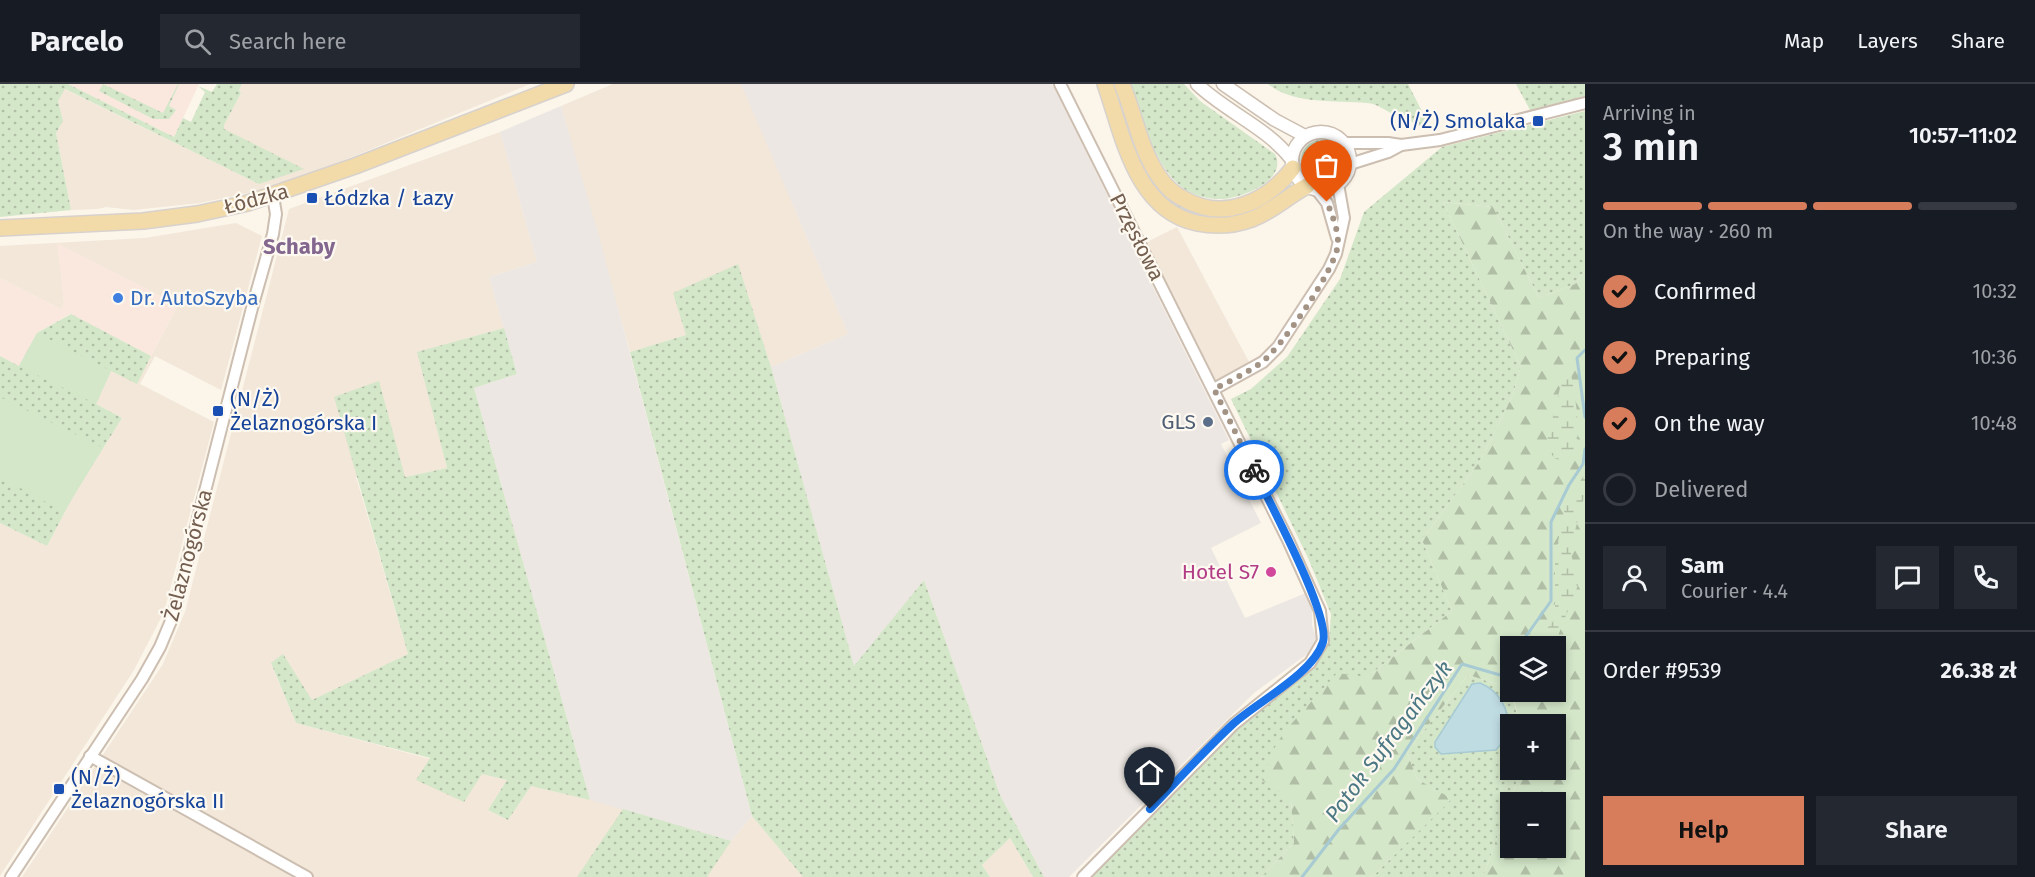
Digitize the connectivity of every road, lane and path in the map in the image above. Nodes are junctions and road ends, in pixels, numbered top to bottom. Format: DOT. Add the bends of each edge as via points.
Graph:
graph roads {
  1 [pos="566,84"];
  2 [pos="1060,84"];
  3 [pos="1105,84"];
  4 [pos="1122,84"];
  5 [pos="1197,84"];
  6 [pos="1223,84"];
  7 [pos="1585,103"];
  8 [pos="1305,136"];
  9 [pos="1345,143"];
  10 [pos="1401,145"];
  11 [pos="1292,164"];
  12 [pos="1350,164"];
  13 [pos="1338,184"];
  14 [pos="1312,188"];
  15 [pos="273,196"];
  16 [pos="0,228"];
  17 [pos="1338,244"];
  18 [pos="1214,389"];
  19 [pos="90,756"];
  20 [pos="10,877"];
  21 [pos="307,877"];
  22 [pos="1083,877"];
  1 -- 15 [label="main road, Łódzka"];
  2 -- 18 [label="street, Przęsłowa"];
  3 -- 14 [label="main road" via="1134,169 1146,189 1163,207 1188,221 1219,226 1240,223"];
  4 -- 11 [label="main road" via="1154,170 1166,187 1192,204 1221,210 1245,205 1281,184"];
  5 -- 11 [label="street" via="1276,142"];
  6 -- 8 [label="street"];
  7 -- 10 [label="street" via="1440,140"];
  8 -- 9 [label="street" via="1322,131"];
  8 -- 11 [label="street" via="1294,150"];
  9 -- 10 [label="street"];
  9 -- 12 [label="street"];
  10 -- 12 [label="street"];
  11 -- 14 [label="street" via="1301,182"];
  12 -- 13 [label="street"];
  13 -- 14 [label="street"];
  13 -- 17 [label="street" via="1344,218"];
  14 -- 17 [label="street" via="1327,202"];
  15 -- 16 [label="main road, Łódzka" via="169,218"];
  15 -- 19 [label="street, Żelaznogórska" via="275,223 179,600 152,662"];
  17 -- 18 [label="street" via="1329,269 1278,347 1263,362"];
  18 -- 22 [label="street, Przęsłowa" via="1320,611 1323,641 1310,663 1234,724"];
  19 -- 20 [label="street, Żelaznogórska"];
  19 -- 21 [label="street"];
}
